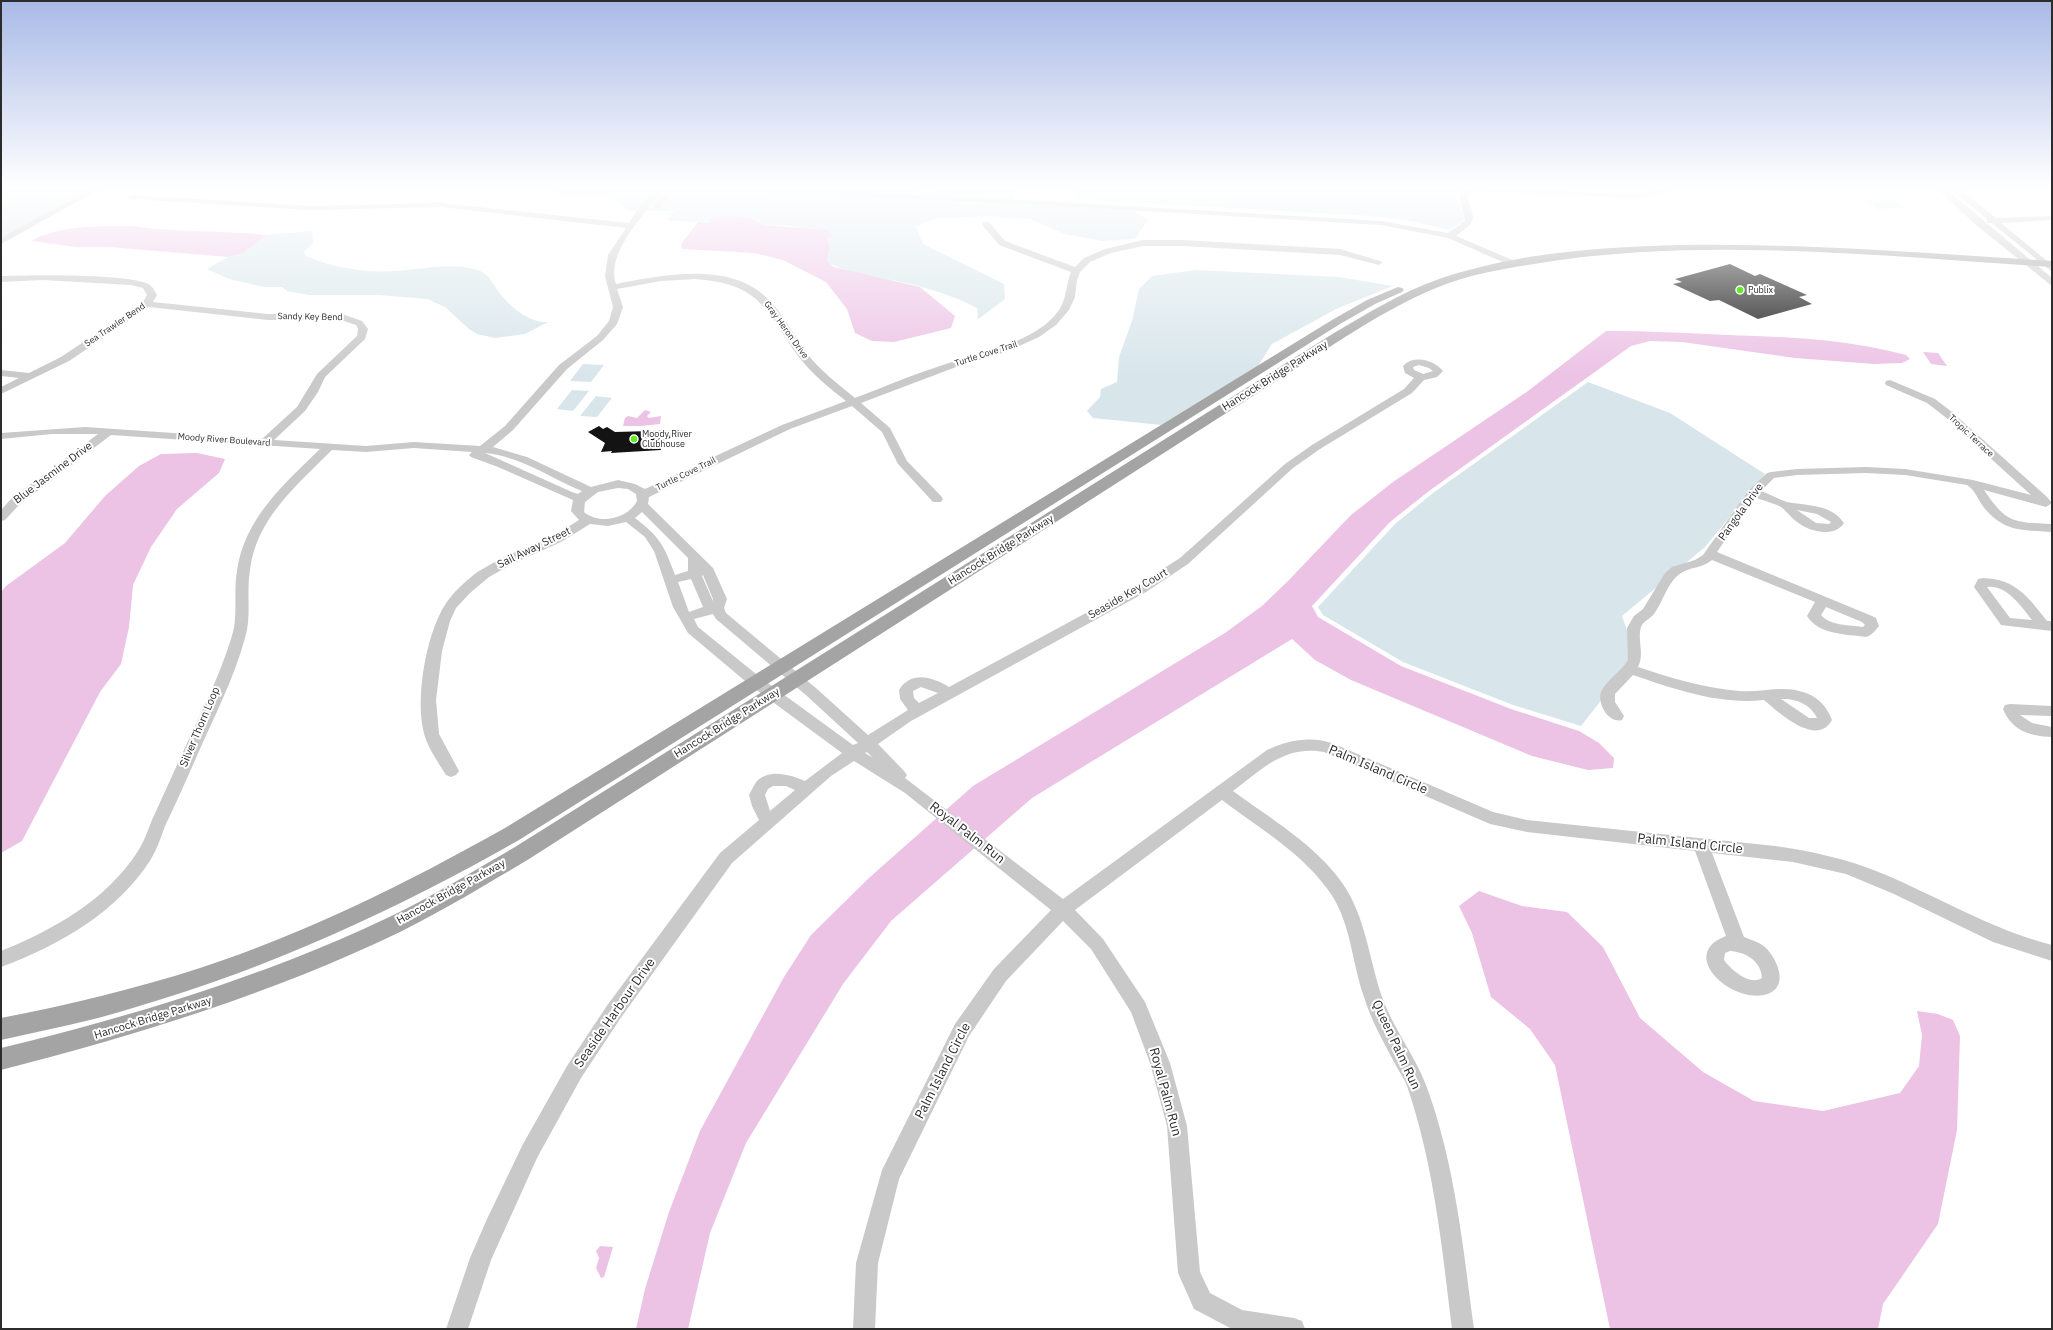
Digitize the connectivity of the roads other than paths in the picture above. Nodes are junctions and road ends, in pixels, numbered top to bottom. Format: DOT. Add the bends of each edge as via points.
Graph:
graph roads {
  1 [pos="613,251"];
  2 [pos="1023,251"];
  3 [pos="1110,251"];
  4 [pos="1321,251"];
  5 [pos="1485,251"];
  6 [pos="1600,251"];
  7 [pos="1844,251"];
  8 [pos="2013,251"];
  9 [pos="2034,251"];
  10 [pos="2023,259"];
  11 [pos="1508,261"];
  12 [pos="1380,262"];
  13 [pos="2048,262"];
  14 [pos="1076,271"];
  15 [pos="1,279"];
  16 [pos="2052,283"];
  17 [pos="612,287"];
  18 [pos="147,304"];
  19 [pos="1,373"];
  20 [pos="28,376"];
  21 [pos="1421,377"];
  22 [pos="1890,383"];
  23 [pos="1,391"];
  24 [pos="853,403"];
  25 [pos="108,432"];
  26 [pos="1,436"];
  27 [pos="264,443"];
  28 [pos="329,447"];
  29 [pos="480,452"];
  30 [pos="1973,483"];
  31 [pos="591,491"];
  32 [pos="1754,492"];
  33 [pos="581,499"];
  34 [pos="938,499"];
  35 [pos="642,500"];
  36 [pos="1786,505"];
  37 [pos="2049,505"];
  38 [pos="1,517"];
  39 [pos="626,517"];
  40 [pos="588,520"];
  41 [pos="2052,528"];
  42 [pos="1710,554"];
  43 [pos="702,572"];
  44 [pos="670,580"];
  45 [pos="1823,600"];
  46 [pos="717,608"];
  47 [pos="686,617"];
  48 [pos="782,666"];
  49 [pos="1630,669"];
  50 [pos="797,679"];
  51 [pos="765,688"];
  52 [pos="948,693"];
  53 [pos="1767,695"];
  54 [pos="917,711"];
  55 [pos="2052,711"];
  56 [pos="1617,716"];
  57 [pos="2052,732"];
  58 [pos="868,742"];
  59 [pos="853,753"];
  60 [pos="451,771"];
  61 [pos="806,788"];
  62 [pos="911,788"];
  63 [pos="1223,792"];
  64 [pos="768,821"];
  65 [pos="1701,845"];
  66 [pos="1063,909"];
  67 [pos="1737,943"];
  68 [pos="2052,953"];
  69 [pos="1,959"];
  70 [pos="1,1029"];
  71 [pos="1,1058"];
  72 [pos="457,1329"];
  73 [pos="864,1329"];
  74 [pos="1294,1329"];
  75 [pos="1463,1329"];
  1 -- 17 [label="street" via="609,276"];
  2 -- 14 [label="street"];
  3 -- 14 [label="street" via="1088,260"];
  4 -- 12 [label="street" via="1340,252"];
  5 -- 11 [label="street"];
  6 -- 11 [label="main road, Hancock Bridge Parkway"];
  7 -- 10 [label="main road, Hancock Bridge Parkway"];
  8 -- 10 [label="street"];
  9 -- 13 [label="street"];
  10 -- 13 [label="main road, Hancock Bridge Parkway"];
  10 -- 16 [label="street"];
  11 -- 48 [label="main road, Hancock Bridge Parkway" via="1427,278 1371,302"];
  11 -- 50 [label="main road, Hancock Bridge Parkway" via="1442,283 1372,315"];
  14 -- 24 [label="street, Turtle Cove Trail" via="1067,305 1057,319 1036,335 1002,350 952,365"];
  15 -- 18 [label="street, Sea Trawler Bend" via="38,277 136,283 146,286 151,292"];
  17 -- 24 [label="street, Gray Heron Drive" via="657,279 703,277 742,285 756,291 766,300 804,356"];
  17 -- 29 [label="street" via="618,307 609,329 563,367 509,428"];
  18 -- 20 [label="street, Sea Trawler Bend" via="65,359"];
  18 -- 27 [label="street, Sandy Key Bend" via="268,317 342,317 359,323 363,329 362,337 321,376 301,409"];
  19 -- 20 [label="street"];
  20 -- 23 [label="street, Sea Trawler Bend"];
  21 -- 52 [label="street, Seaside Key Court" via="1408,391 1289,466 1184,560 1141,589"];
  22 -- 37 [label="street, Tropic Terrace" via="1931,401 1948,414"];
  24 -- 34 [label="street, Gray Heron Drive" via="884,428 902,462"];
  24 -- 35 [label="street, Turtle Cove Trail" via="786,427"];
  25 -- 26 [label="street, Moody River Boulevard" via="52,431"];
  25 -- 27 [label="street, Moody River Boulevard"];
  25 -- 38 [label="street, Blue Jasmine Drive" via="15,502"];
  27 -- 28 [label="street, Moody River Boulevard"];
  28 -- 29 [label="street, Moody River Boulevard" via="366,449 414,445"];
  28 -- 69 [label="street, Silver Thorn Loop" via="278,498 262,518 249,546 242,570 243,626 145,854 134,872 92,910 57,934"];
  29 -- 31 [label="street, Moody River Boulevard" via="498,451 523,459"];
  29 -- 33 [label="street, Moody River Boulevard" via="556,491"];
  30 -- 32 [label="street, Pangola Drive" via="1905,472 1797,472 1771,475"];
  30 -- 37 [label="street, Pangola Drive"];
  30 -- 41 [label="street" via="1998,517 2005,522 2016,526"];
  31 -- 33 [label="street"];
  31 -- 35 [label="street" via="618,484 635,488"];
  32 -- 36 [label="street"];
  32 -- 42 [label="street, Pangola Drive"];
  33 -- 40 [label="street" via="577,508 579,514"];
  35 -- 39 [label="street" via="636,512"];
  35 -- 43 [label="street" via="694,556"];
  39 -- 40 [label="street" via="604,522"];
  39 -- 44 [label="street" via="650,535 660,551"];
  40 -- 60 [label="street, Sail Away Street" via="547,544 515,556 491,570 465,590 450,608 431,668 428,704 432,734"];
  42 -- 45 [label="street"];
  42 -- 49 [label="street, Pangola Drive" via="1699,564 1677,570 1670,576 1648,612 1639,619 1634,628 1635,660"];
  43 -- 44 [label="street"];
  43 -- 46 [label="street" via="708,604"];
  44 -- 47 [label="street"];
  46 -- 47 [label="street"];
  46 -- 48 [label="street" via="720,616"];
  47 -- 51 [label="street" via="693,630"];
  48 -- 50 [label="street, Royal Palm Run"];
  48 -- 51 [label="main road, Hancock Bridge Parkway"];
  49 -- 53 [label="street" via="1666,681 1721,694 1753,697"];
  49 -- 56 [label="street, Pangola Drive" via="1608,693 1608,703"];
  50 -- 51 [label="main road, Hancock Bridge Parkway"];
  50 -- 58 [label="street, Royal Palm Run"];
  51 -- 59 [label="street, Royal Palm Run"];
  51 -- 70 [label="main road, Hancock Bridge Parkway" via="487,849 377,906 302,940 181,983 98,1007"];
  51 -- 71 [label="main road, Hancock Bridge Parkway" via="522,853 394,924 315,960 220,997 80,1040"];
  52 -- 54 [label="street, Seaside Key Court"];
  52 -- 54 [label="street" via="931,682 911,684 906,690 907,699"];
  54 -- 58 [label="street, Seaside Key Court"];
  55 -- 57 [label="street" via="2010,708 2012,716 2023,726 2034,731"];
  58 -- 59 [label="street, Seaside Key Court"];
  58 -- 62 [label="street, Royal Palm Run"];
  59 -- 61 [label="street, Seaside Harbour Drive"];
  59 -- 62 [label="street, Royal Palm Run"];
  61 -- 64 [label="street, Seaside Harbour Drive"];
  61 -- 64 [label="street" via="792,781 775,780 764,784 757,795"];
  62 -- 66 [label="street, Royal Palm Run"];
  63 -- 65 [label="street, Palm Island Circle" via="1272,754 1292,745 1310,743 1327,747 1490,818 1527,826"];
  63 -- 66 [label="street, Palm Island Circle"];
  63 -- 75 [label="street, Queen Palm Run" via="1308,857 1337,889 1352,917 1370,988 1386,1028 1416,1086 1432,1131 1442,1179"];
  64 -- 72 [label="street, Seaside Harbour Drive" via="726,858 613,1013 574,1072 530,1151 498,1220 481,1258"];
  65 -- 67 [label="street"];
  65 -- 68 [label="street, Palm Island Circle" via="1785,854 1850,869 1908,892 2004,940"];
  66 -- 73 [label="street, Palm Island Circle" via="1000,975 962,1030 889,1177 867,1263"];
  66 -- 74 [label="street, Royal Palm Run" via="1097,944 1138,1008 1160,1063 1177,1126 1189,1273 1202,1301 1240,1321"];
}
